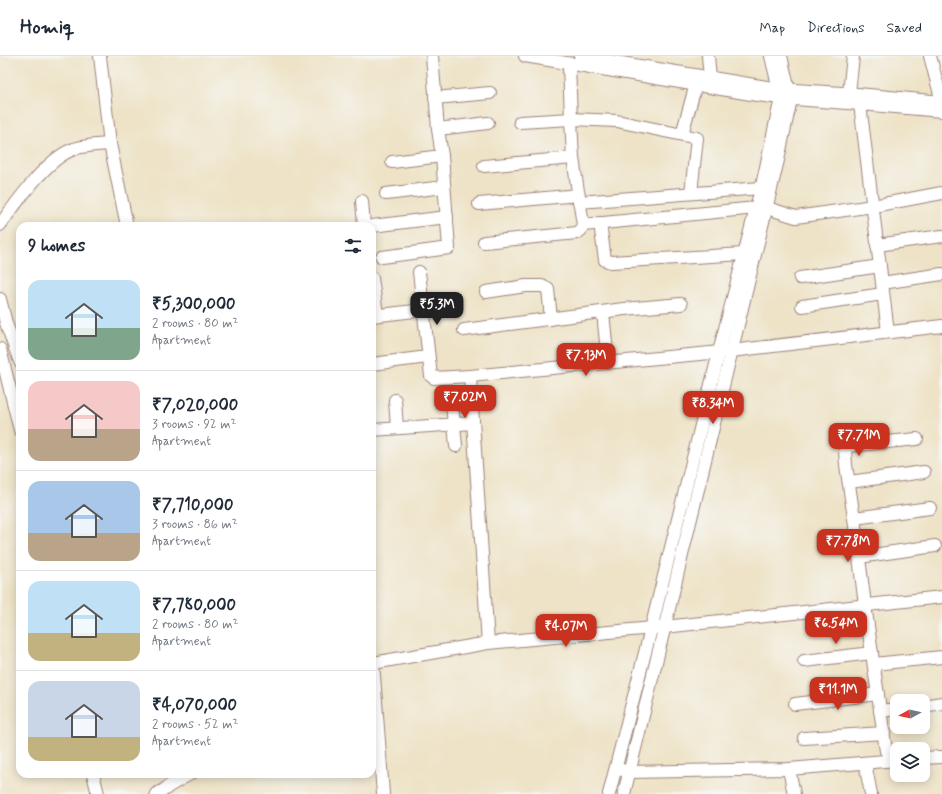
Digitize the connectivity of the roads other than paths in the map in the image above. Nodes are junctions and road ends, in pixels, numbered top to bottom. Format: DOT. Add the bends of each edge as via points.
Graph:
graph roads {
  1 [pos="100,56"];
  2 [pos="432,56"];
  3 [pos="525,56"];
  4 [pos="580,56"];
  5 [pos="708,56"];
  6 [pos="771,56"];
  7 [pos="781,56"];
  8 [pos="853,56"];
  9 [pos="930,56"];
  10 [pos="569,64"];
  11 [pos="710,78"];
  12 [pos="696,84"];
  13 [pos="490,93"];
  14 [pos="849,93"];
  15 [pos="785,94"];
  16 [pos="435,98"];
  17 [pos="942,102"];
  18 [pos="860,104"];
  19 [pos="942,111"];
  20 [pos="571,119"];
  21 [pos="520,122"];
  22 [pos="488,123"];
  23 [pos="438,129"];
  24 [pos="682,134"];
  25 [pos="110,144"];
  26 [pos="442,156"];
  27 [pos="573,158"];
  28 [pos="392,162"];
  29 [pos="484,166"];
  30 [pos="444,186"];
  31 [pos="762,188"];
  32 [pos="691,193"];
  33 [pos="942,193"];
  34 [pos="386,194"];
  35 [pos="579,199"];
  36 [pos="362,201"];
  37 [pos="479,204"];
  38 [pos="873,206"];
  39 [pos="761,208"];
  40 [pos="447,217"];
  41 [pos="126,222"];
  42 [pos="364,222"];
  43 [pos="600,224"];
  44 [pos="0,225"];
  45 [pos="583,225"];
  46 [pos="376,226"];
  47 [pos="942,236"];
  48 [pos="484,242"];
  49 [pos="877,245"];
  50 [pos="744,254"];
  51 [pos="382,257"];
  52 [pos="880,266"];
  53 [pos="419,272"];
  54 [pos="942,274"];
  55 [pos="800,278"];
  56 [pos="883,288"];
  57 [pos="486,292"];
  58 [pos="0,299"];
  59 [pos="682,304"];
  60 [pos="802,306"];
  61 [pos="423,310"];
  62 [pos="603,312"];
  63 [pos="376,315"];
  64 [pos="551,320"];
  65 [pos="942,326"];
  66 [pos="464,330"];
  67 [pos="888,332"];
  68 [pos="0,349"];
  69 [pos="16,351"];
  70 [pos="731,351"];
  71 [pos="719,352"];
  72 [pos="428,357"];
  73 [pos="608,363"];
  74 [pos="376,364"];
  75 [pos="470,376"];
  76 [pos="451,394"];
  77 [pos="395,400"];
  78 [pos="16,414"];
  79 [pos="473,423"];
  80 [pos="454,424"];
  81 [pos="398,428"];
  82 [pos="376,430"];
  83 [pos="917,439"];
  84 [pos="456,446"];
  85 [pos="924,472"];
  86 [pos="849,482"];
  87 [pos="930,508"];
  88 [pos="854,518"];
  89 [pos="935,546"];
  90 [pos="859,556"];
  91 [pos="942,597"];
  92 [pos="865,605"];
  93 [pos="664,628"];
  94 [pos="651,629"];
  95 [pos="488,643"];
  96 [pos="942,657"];
  97 [pos="873,659"];
  98 [pos="804,661"];
  99 [pos="376,663"];
  100 [pos="878,694"];
  101 [pos="942,703"];
  102 [pos="795,704"];
  103 [pos="930,705"];
  104 [pos="890,710"];
  105 [pos="376,711"];
  106 [pos="880,711"];
  107 [pos="884,733"];
  108 [pos="804,738"];
  109 [pos="886,751"];
  110 [pos="942,757"];
  111 [pos="930,758"];
  112 [pos="890,761"];
  113 [pos="865,763"];
  114 [pos="615,768"];
  115 [pos="789,769"];
  116 [pos="629,772"];
  117 [pos="94,778"];
  118 [pos="184,778"];
  119 [pos="165,792"];
  120 [pos="98,794"];
  121 [pos="383,794"];
  122 [pos="609,794"];
  123 [pos="624,794"];
  124 [pos="794,794"];
  125 [pos="871,794"];
  1 -- 25 [label="street"];
  2 -- 16 [label="street"];
  3 -- 10 [label="street"];
  4 -- 11 [label="street"];
  5 -- 11 [label="street"];
  6 -- 15 [label="street"];
  7 -- 15 [label="street"];
  8 -- 14 [label="street"];
  9 -- 17 [label="street"];
  10 -- 12 [label="street"];
  10 -- 20 [label="street"];
  11 -- 15 [label="street"];
  12 -- 15 [label="street"];
  12 -- 24 [label="street"];
  13 -- 16 [label="street"];
  14 -- 15 [label="street"];
  14 -- 17 [label="street"];
  15 -- 18 [label="street"];
  15 -- 31 [label="street"];
  15 -- 39 [label="street" via="778,160"];
  16 -- 23 [label="street"];
  18 -- 19 [label="street"];
  18 -- 38 [label="street"];
  20 -- 21 [label="street"];
  20 -- 24 [label="street" via="617,121"];
  20 -- 27 [label="street"];
  22 -- 23 [label="street"];
  23 -- 26 [label="street"];
  24 -- 32 [label="street" via="697,138"];
  25 -- 41 [label="street"];
  25 -- 44 [label="street" via="73,149 59,156 38,176"];
  26 -- 28 [label="street"];
  26 -- 30 [label="street"];
  27 -- 29 [label="street"];
  27 -- 35 [label="street"];
  30 -- 34 [label="street"];
  30 -- 40 [label="street"];
  31 -- 32 [label="street"];
  31 -- 39 [label="street"];
  32 -- 35 [label="street"];
  33 -- 38 [label="street"];
  35 -- 37 [label="street"];
  35 -- 45 [label="street"];
  36 -- 42 [label="street"];
  38 -- 39 [label="street" via="796,217"];
  38 -- 49 [label="street"];
  39 -- 43 [label="street"];
  39 -- 50 [label="street"];
  39 -- 70 [label="street"];
  40 -- 46 [label="street"];
  40 -- 51 [label="street" via="449,248"];
  43 -- 45 [label="street"];
  43 -- 50 [label="street" via="605,260 611,262"];
  45 -- 48 [label="street" via="577,234"];
  47 -- 49 [label="street"];
  49 -- 52 [label="street"];
  50 -- 71 [label="street"];
  52 -- 55 [label="street"];
  52 -- 56 [label="street"];
  53 -- 61 [label="street"];
  54 -- 56 [label="street"];
  56 -- 60 [label="street"];
  56 -- 67 [label="street"];
  57 -- 64 [label="street" via="542,286 548,289"];
  58 -- 69 [label="street"];
  59 -- 62 [label="street"];
  61 -- 63 [label="street"];
  61 -- 72 [label="street"];
  62 -- 64 [label="street"];
  62 -- 73 [label="street"];
  64 -- 66 [label="street"];
  65 -- 67 [label="street"];
  67 -- 70 [label="street"];
  68 -- 78 [label="street"];
  70 -- 71 [label="street"];
  70 -- 93 [label="street"];
  71 -- 73 [label="street"];
  71 -- 94 [label="street"];
  72 -- 74 [label="street"];
  72 -- 75 [label="street" via="431,376 434,378"];
  73 -- 75 [label="street"];
  75 -- 79 [label="street"];
  76 -- 80 [label="street"];
  77 -- 81 [label="street"];
  79 -- 80 [label="street"];
  79 -- 95 [label="street"];
  80 -- 81 [label="street"];
  80 -- 84 [label="street"];
  81 -- 82 [label="street"];
  83 -- 86 [label="street" via="848,446 845,450"];
  85 -- 86 [label="street"];
  86 -- 88 [label="street"];
  87 -- 88 [label="street"];
  88 -- 90 [label="street"];
  89 -- 90 [label="street"];
  90 -- 92 [label="street"];
  91 -- 92 [label="street"];
  92 -- 93 [label="street"];
  92 -- 97 [label="street"];
  93 -- 94 [label="street"];
  93 -- 116 [label="street"];
  94 -- 95 [label="street"];
  94 -- 114 [label="street"];
  95 -- 99 [label="street"];
  96 -- 97 [label="street"];
  97 -- 98 [label="street"];
  97 -- 100 [label="street"];
  100 -- 102 [label="street"];
  100 -- 106 [label="street"];
  101 -- 103 [label="street"];
  104 -- 106 [label="street"];
  105 -- 121 [label="street"];
  106 -- 107 [label="street"];
  107 -- 108 [label="street"];
  107 -- 109 [label="street"];
  110 -- 111 [label="street"];
  112 -- 113 [label="street"];
  113 -- 115 [label="street"];
  113 -- 125 [label="street"];
  114 -- 116 [label="street"];
  114 -- 122 [label="street"];
  115 -- 116 [label="street"];
  115 -- 124 [label="street"];
  116 -- 123 [label="street"];
  117 -- 120 [label="street"];
  118 -- 119 [label="street"];
}
